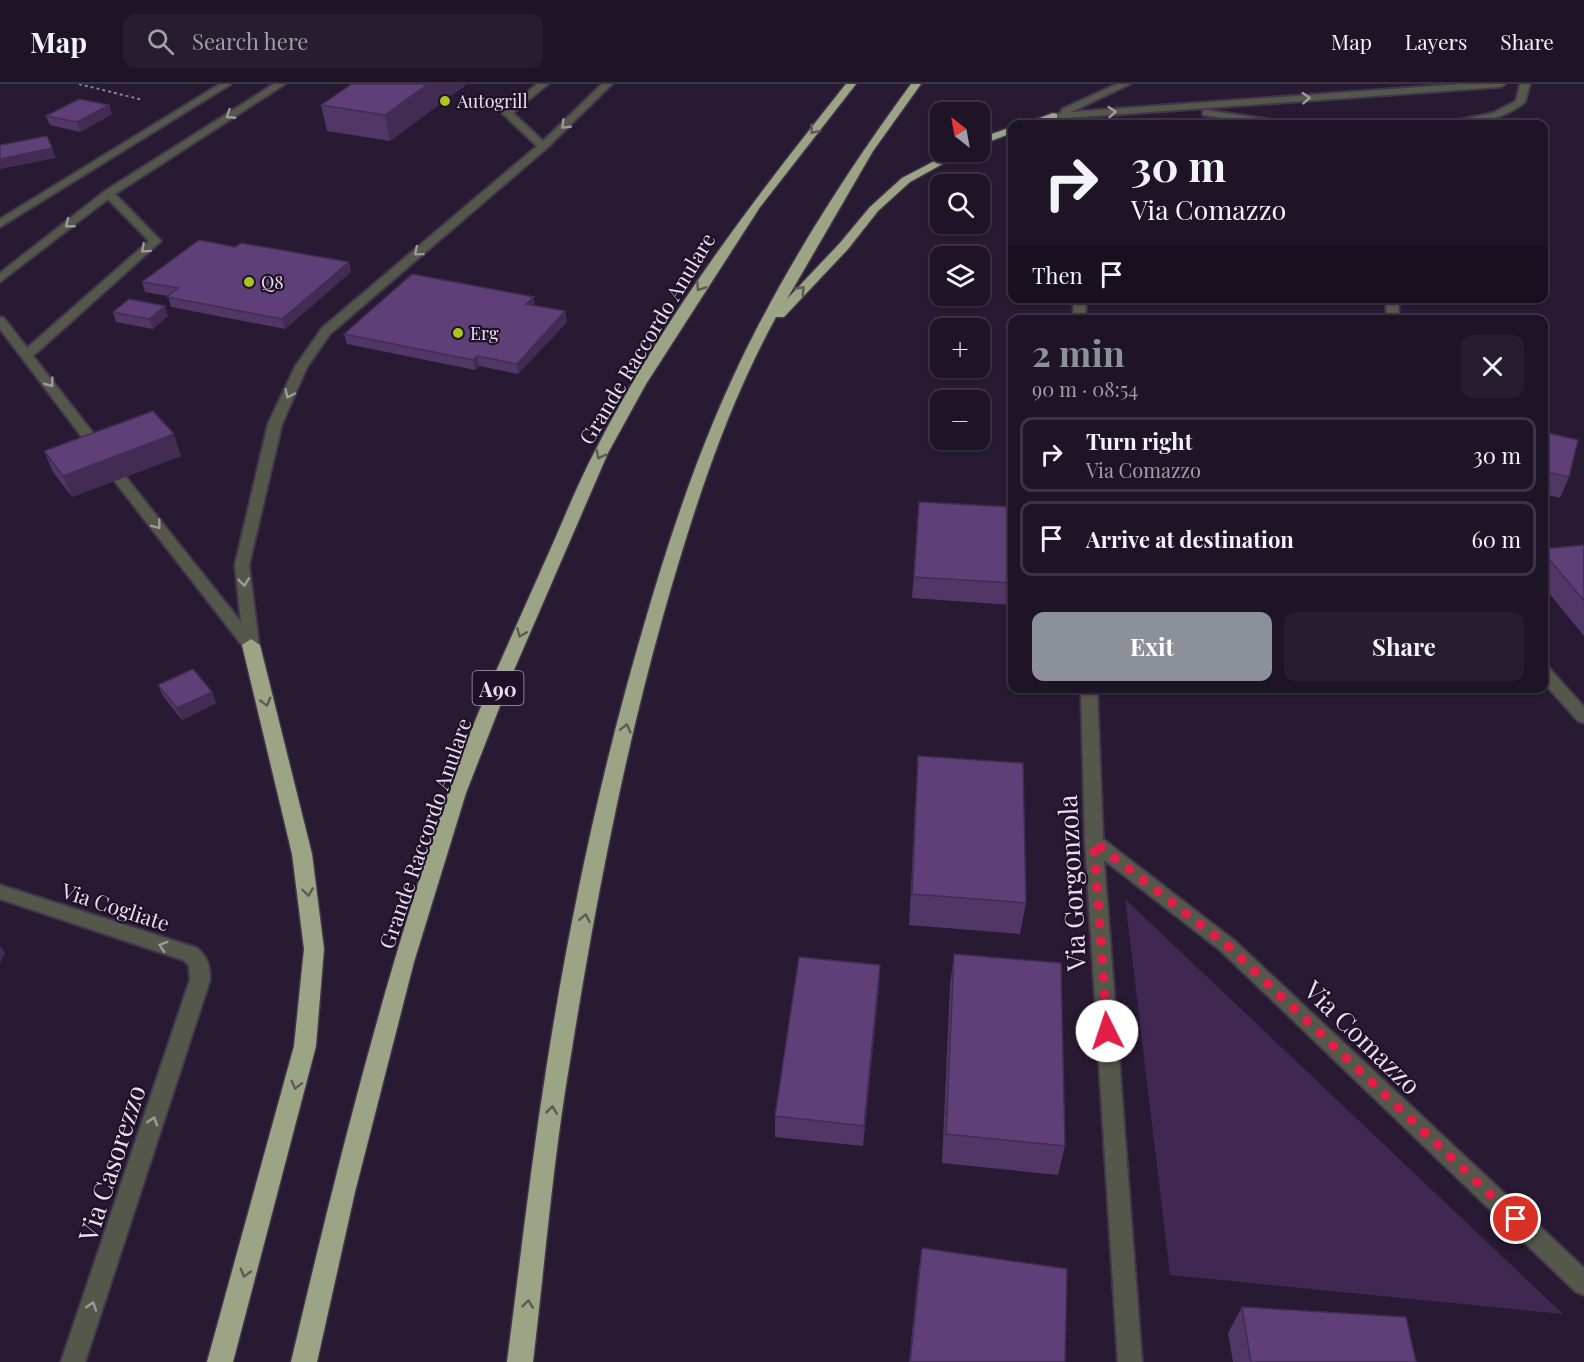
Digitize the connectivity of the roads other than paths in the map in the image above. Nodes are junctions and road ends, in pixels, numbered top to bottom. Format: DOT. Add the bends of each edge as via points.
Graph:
graph roads {
  1 [pos="226,84"];
  2 [pos="280,84"];
  3 [pos="543,84"];
  4 [pos="607,84"];
  5 [pos="850,84"];
  6 [pos="916,84"];
  7 [pos="1125,84"];
  8 [pos="1500,84"];
  9 [pos="1525,84"];
  10 [pos="1178,108"];
  11 [pos="1053,116"];
  12 [pos="1041,120"];
  13 [pos="1254,120"];
  14 [pos="1468,120"];
  15 [pos="1008,132"];
  16 [pos="990,138"];
  17 [pos="543,146"];
  18 [pos="939,162"];
  19 [pos="109,193"];
  20 [pos="0,224"];
  21 [pos="0,279"];
  22 [pos="0,321"];
  23 [pos="761,333"];
  24 [pos="28,354"];
  25 [pos="103,454"];
  26 [pos="120,479"];
  27 [pos="251,645"];
  28 [pos="1548,677"];
  29 [pos="1089,693"];
  30 [pos="1584,717"];
  31 [pos="1094,842"];
  32 [pos="0,892"];
  33 [pos="200,980"];
  34 [pos="1584,1284"];
  35 [pos="74,1362"];
  36 [pos="220,1362"];
  37 [pos="304,1362"];
  38 [pos="520,1362"];
  39 [pos="1130,1362"];
  1 -- 20 [label="street"];
  2 -- 19 [label="street, one-way"];
  3 -- 17 [label="street" via="507,113"];
  4 -- 17 [label="street, one-way"];
  5 -- 37 [label="highway, Grande Raccordo Anulare / A90, one-way" via="755,206 639,384 601,453 509,659 457,793 404,962 343,1192"];
  6 -- 23 [label="highway" via="868,150"];
  7 -- 11 [label="street"];
  10 -- 8 [label="street, one-way"];
  9 -- 14 [label="street" via="1520,102 1496,115"];
  11 -- 10 [label="street, one-way"];
  10 -- 13 [label="street"];
  11 -- 12 [label="highway"];
  15 -- 16 [label="highway"];
  17 -- 27 [label="street, one-way" via="326,331 301,367 275,424 242,565"];
  23 -- 18 [label="highway, one-way" via="874,209 906,180"];
  19 -- 21 [label="street, one-way"];
  19 -- 24 [label="street, one-way" via="155,241"];
  22 -- 24 [label="street"];
  38 -- 23 [label="highway, one-way" via="558,1063 603,820 673,553 717,431"];
  24 -- 25 [label="street, one-way"];
  26 -- 27 [label="street, one-way"];
  27 -- 36 [label="highway, one-way" via="302,854 314,950 305,1046"];
  28 -- 30 [label="street"];
  29 -- 31 [label="street, Via Gorgonzola"];
  31 -- 34 [label="street, Via Comazzo" via="1228,946"];
  31 -- 39 [label="street, Via Gorgonzola"];
  33 -- 32 [label="street, Via Cogliate, one-way" via="200,966 190,954"];
  35 -- 33 [label="street, Via Casorezzo, one-way"];
}
